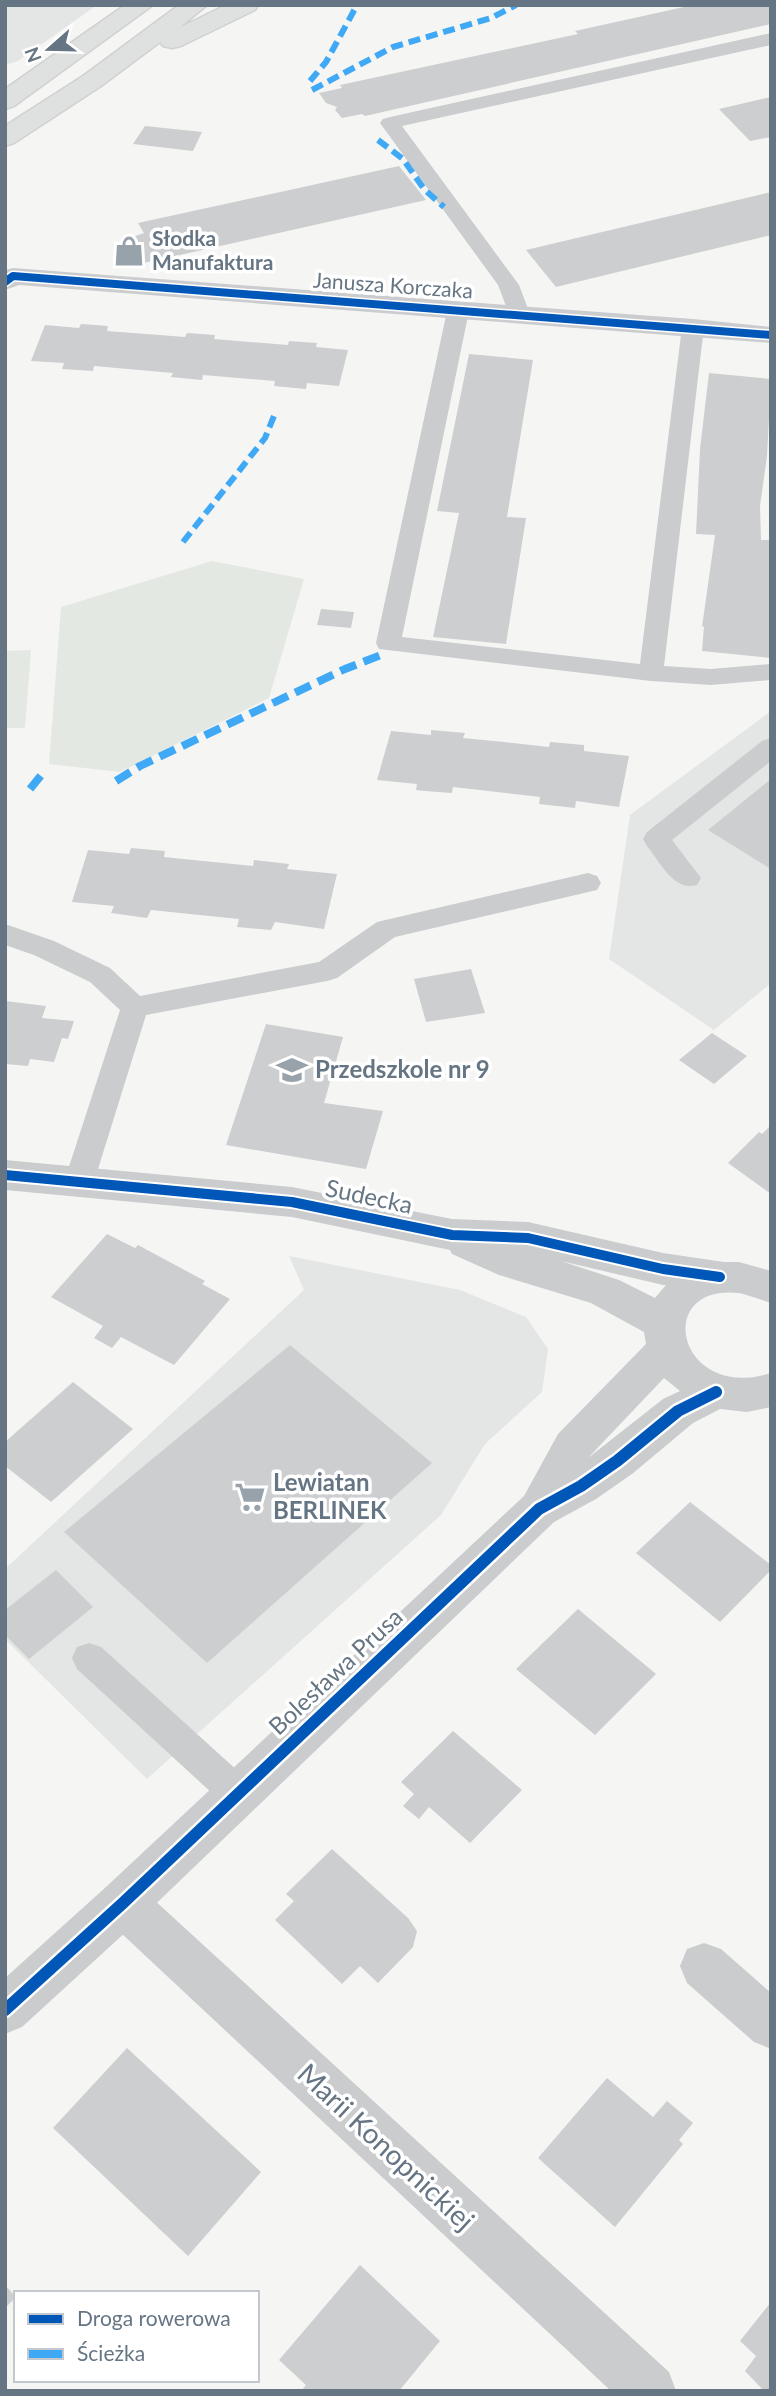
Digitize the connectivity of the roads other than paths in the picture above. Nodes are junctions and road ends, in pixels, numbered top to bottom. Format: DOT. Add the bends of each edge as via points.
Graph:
graph roads {
  1 [pos="141,5"];
  2 [pos="195,5"];
  3 [pos="246,5"];
  4 [pos="771,39"];
  5 [pos="92,81"];
  6 [pos="11,93"];
  7 [pos="5,138"];
  8 [pos="9,279"];
  9 [pos="458,311"];
  10 [pos="519,314"];
  11 [pos="693,327"];
  12 [pos="771,335"];
  13 [pos="771,672"];
  14 [pos="651,673"];
  15 [pos="771,747"];
  16 [pos="688,878"];
  17 [pos="588,883"];
  18 [pos="5,934"];
  19 [pos="135,1007"];
  20 [pos="5,1175"];
  21 [pos="79,1182"];
  22 [pos="452,1235"];
  23 [pos="751,1276"];
  24 [pos="665,1336"];
  25 [pos="770,1391"];
  26 [pos="716,1392"];
  27 [pos="539,1509"];
  28 [pos="89,1658"];
  29 [pos="238,1794"];
  30 [pos="122,1903"];
  31 [pos="704,1966"];
  32 [pos="5,2010"];
  33 [pos="771,2025"];
  34 [pos="650,2391"];
  1 -- 6 [label="main road"];
  2 -- 5 [label="main road"];
  3 -- 5 [label="main road"];
  4 -- 10 [label="lane" via="390,123 508,285"];
  5 -- 7 [label="main road"];
  8 -- 9 [label="street, Janusza Korczaka"];
  9 -- 10 [label="street, Janusza Korczaka"];
  9 -- 14 [label="lane" via="388,643"];
  10 -- 11 [label="street, Janusza Korczaka"];
  11 -- 12 [label="street, Janusza Korczaka"];
  11 -- 14 [label="lane"];
  13 -- 14 [label="lane" via="711,677"];
  15 -- 16 [label="lane" via="656,839"];
  17 -- 19 [label="lane" via="387,929 327,971"];
  18 -- 19 [label="lane" via="100,975"];
  19 -- 21 [label="lane"];
  20 -- 21 [label="street, Sudecka"];
  21 -- 22 [label="street, Sudecka" via="292,1202"];
  22 -- 23 [label="street, Sudecka" via="528,1238 663,1269"];
  22 -- 24 [label="street, Sudecka" via="481,1253 596,1288 639,1307"];
  23 -- 24 [label="street, Bolesława Prusa" via="699,1282 682,1292 670,1307"];
  24 -- 26 [label="street" via="677,1366"];
  24 -- 27 [label="street, Bolesława Prusa" via="573,1446"];
  25 -- 26 [label="street"];
  26 -- 27 [label="street, Bolesława Prusa" via="678,1411 617,1461"];
  27 -- 29 [label="street, Bolesława Prusa"];
  28 -- 29 [label="lane"];
  29 -- 30 [label="street, Bolesława Prusa"];
  30 -- 32 [label="street, Bolesława Prusa"];
  30 -- 34 [label="street, Marii Konopnickiej"];
  31 -- 33 [label="street"];
}
